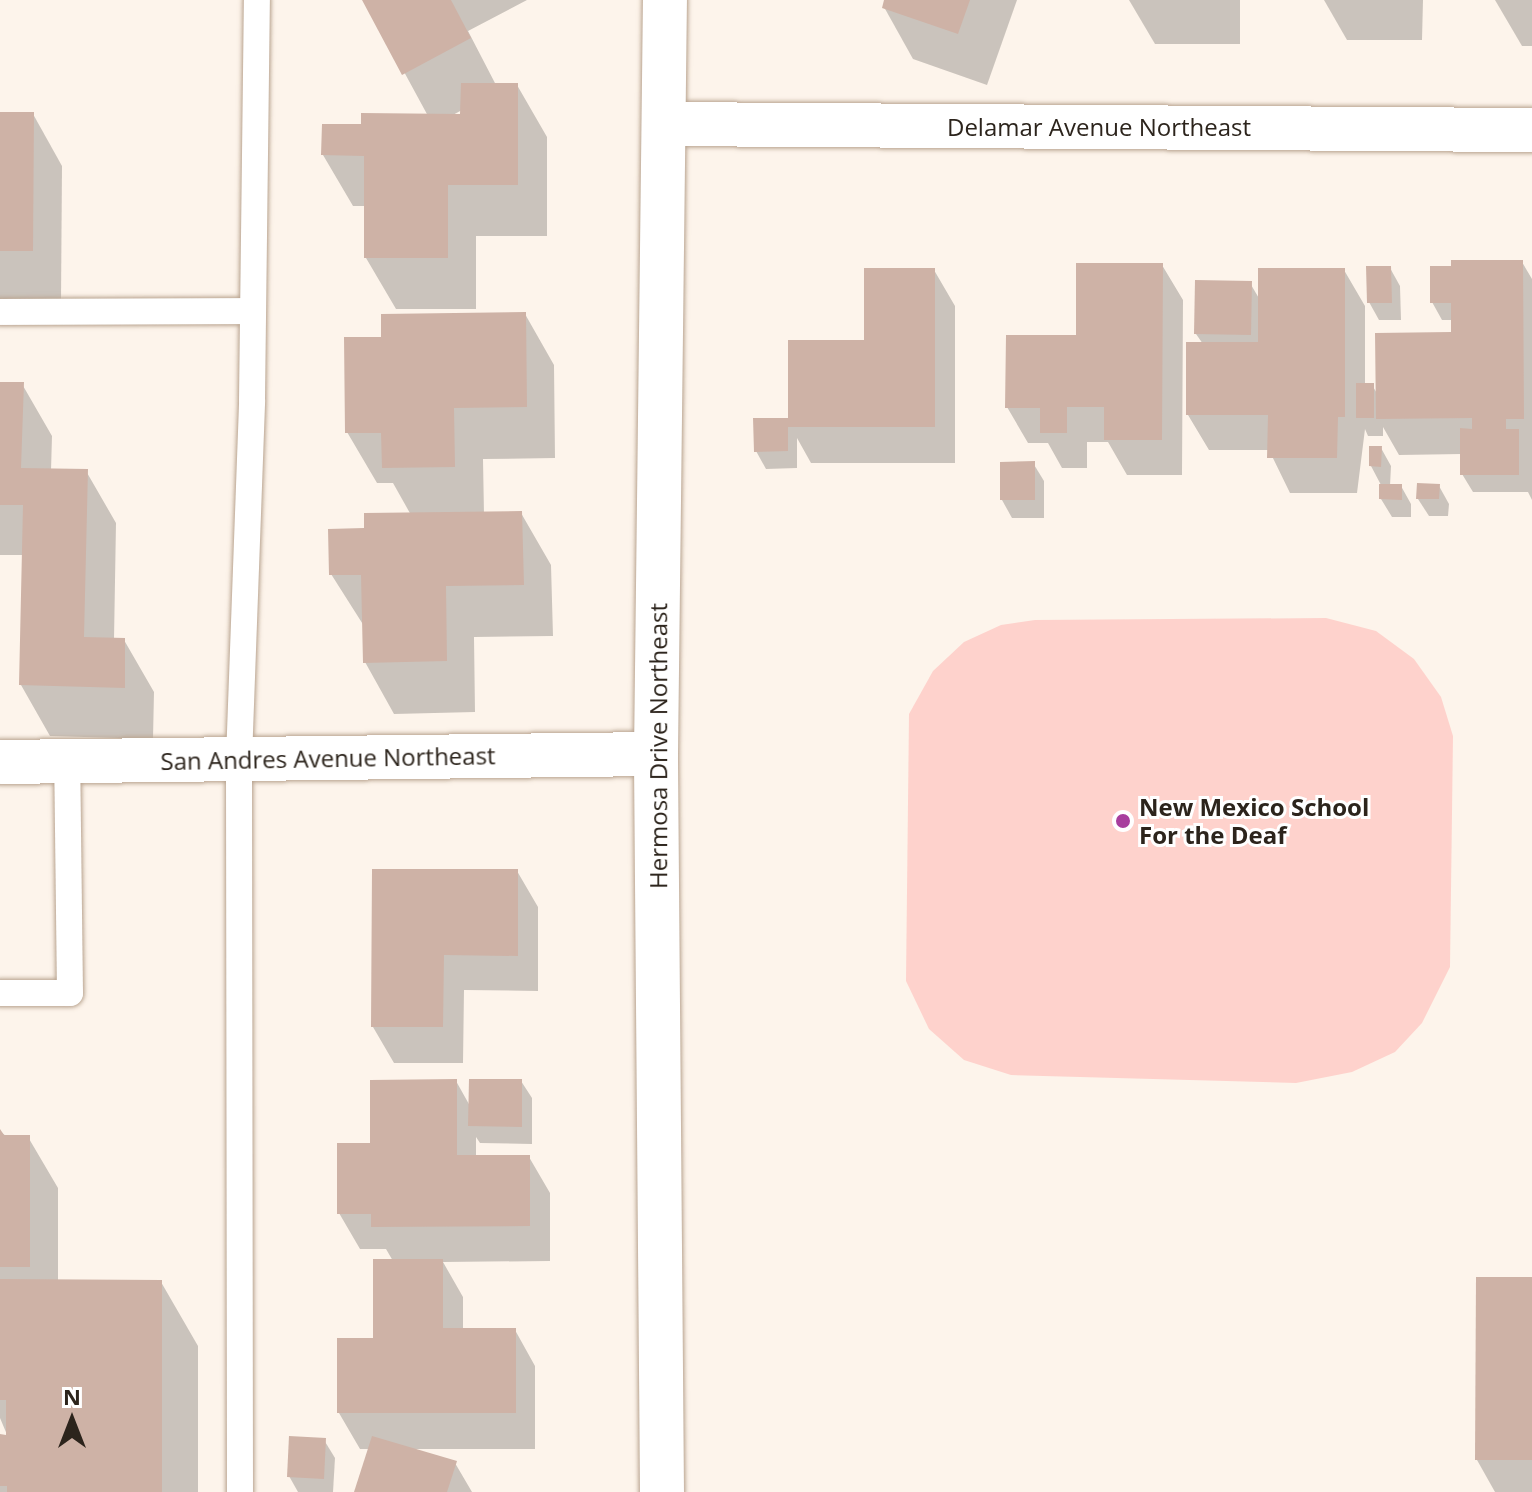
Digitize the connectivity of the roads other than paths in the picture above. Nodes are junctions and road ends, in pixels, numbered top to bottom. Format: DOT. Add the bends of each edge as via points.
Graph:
graph roads {
  1 [pos="257,0"];
  2 [pos="665,0"];
  3 [pos="665,124"];
  4 [pos="1532,130"];
  5 [pos="253,311"];
  6 [pos="0,312"];
  7 [pos="656,754"];
  8 [pos="239,759"];
  9 [pos="67,761"];
  10 [pos="0,762"];
  11 [pos="0,993"];
  12 [pos="240,1492"];
  13 [pos="662,1492"];
  1 -- 5 [label="lane"];
  2 -- 3 [label="street, Hermosa Drive Northeast"];
  3 -- 4 [label="street, Delamar Avenue Northeast"];
  3 -- 7 [label="street, Hermosa Drive Northeast"];
  5 -- 6 [label="lane"];
  5 -- 8 [label="lane"];
  7 -- 8 [label="street, San Andres Avenue Northeast"];
  7 -- 13 [label="street, Hermosa Drive Northeast"];
  8 -- 9 [label="street, San Andres Avenue Northeast"];
  8 -- 12 [label="lane"];
  9 -- 10 [label="street, San Andres Avenue Northeast"];
  9 -- 11 [label="lane" via="70,993"];
}
